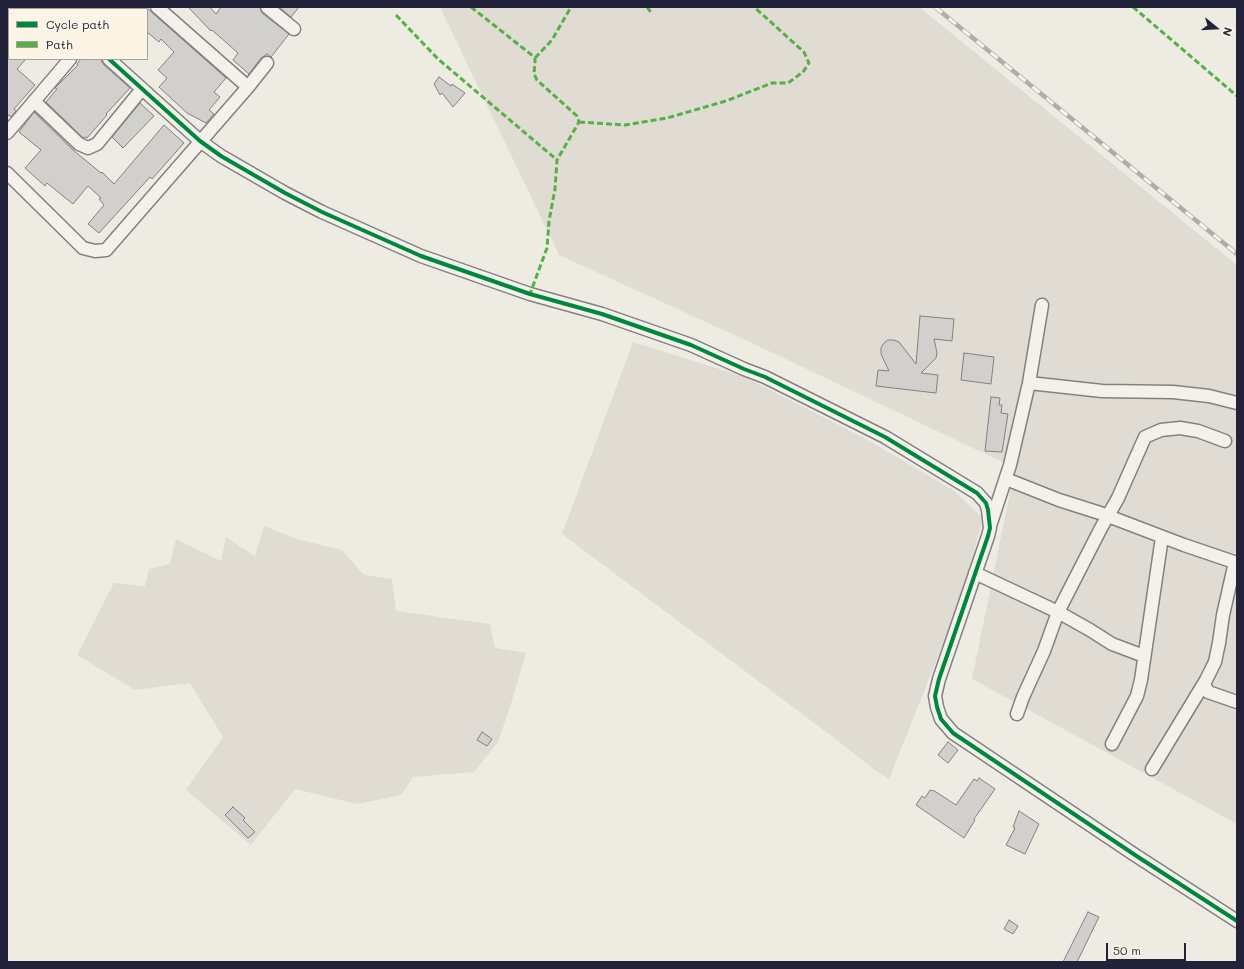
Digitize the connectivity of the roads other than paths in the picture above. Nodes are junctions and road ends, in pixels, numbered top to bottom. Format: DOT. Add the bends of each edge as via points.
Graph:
graph roads {
  1 [pos="267,7"];
  2 [pos="165,9"];
  3 [pos="294,29"];
  4 [pos="69,60"];
  5 [pos="110,60"];
  6 [pos="267,63"];
  7 [pos="142,88"];
  8 [pos="248,88"];
  9 [pos="34,101"];
  10 [pos="7,133"];
  11 [pos="200,141"];
  12 [pos="7,173"];
  13 [pos="1042,305"];
  14 [pos="1029,383"];
  15 [pos="1237,403"];
  16 [pos="1225,442"];
  17 [pos="1006,479"];
  18 [pos="1108,516"];
  19 [pos="990,528"];
  20 [pos="1162,537"];
  21 [pos="1236,562"];
  22 [pos="975,573"];
  23 [pos="1058,612"];
  24 [pos="1144,656"];
  25 [pos="1204,684"];
  26 [pos="1237,702"];
  27 [pos="1017,714"];
  28 [pos="1112,744"];
  29 [pos="1152,768"];
  30 [pos="1237,921"];
  1 -- 3 [label="street"];
  2 -- 8 [label="street"];
  4 -- 9 [label="street"];
  5 -- 7 [label="street"];
  6 -- 8 [label="street"];
  7 -- 9 [label="street" via="97,144 88,148 79,144"];
  7 -- 11 [label="street"];
  8 -- 11 [label="street"];
  9 -- 10 [label="street"];
  11 -- 12 [label="street" via="106,250 83,248"];
  11 -- 19 [label="street" via="285,193 384,241 530,294 602,314 691,345 765,377 885,437 977,493 986,503"];
  13 -- 14 [label="street"];
  14 -- 15 [label="street" via="1102,391 1173,392 1209,396"];
  14 -- 17 [label="street"];
  16 -- 18 [label="street" via="1198,431 1180,428 1161,430 1145,437"];
  17 -- 18 [label="street"];
  17 -- 19 [label="street"];
  18 -- 20 [label="street"];
  18 -- 23 [label="street"];
  19 -- 22 [label="street"];
  20 -- 21 [label="street"];
  20 -- 24 [label="street"];
  21 -- 25 [label="street" via="1215,662"];
  22 -- 23 [label="street"];
  22 -- 30 [label="street" via="935,696 941,719 953,733"];
  23 -- 24 [label="street" via="1112,644"];
  23 -- 27 [label="street"];
  24 -- 28 [label="street" via="1137,696"];
  25 -- 26 [label="street" via="1208,692"];
  25 -- 29 [label="street"];
}
